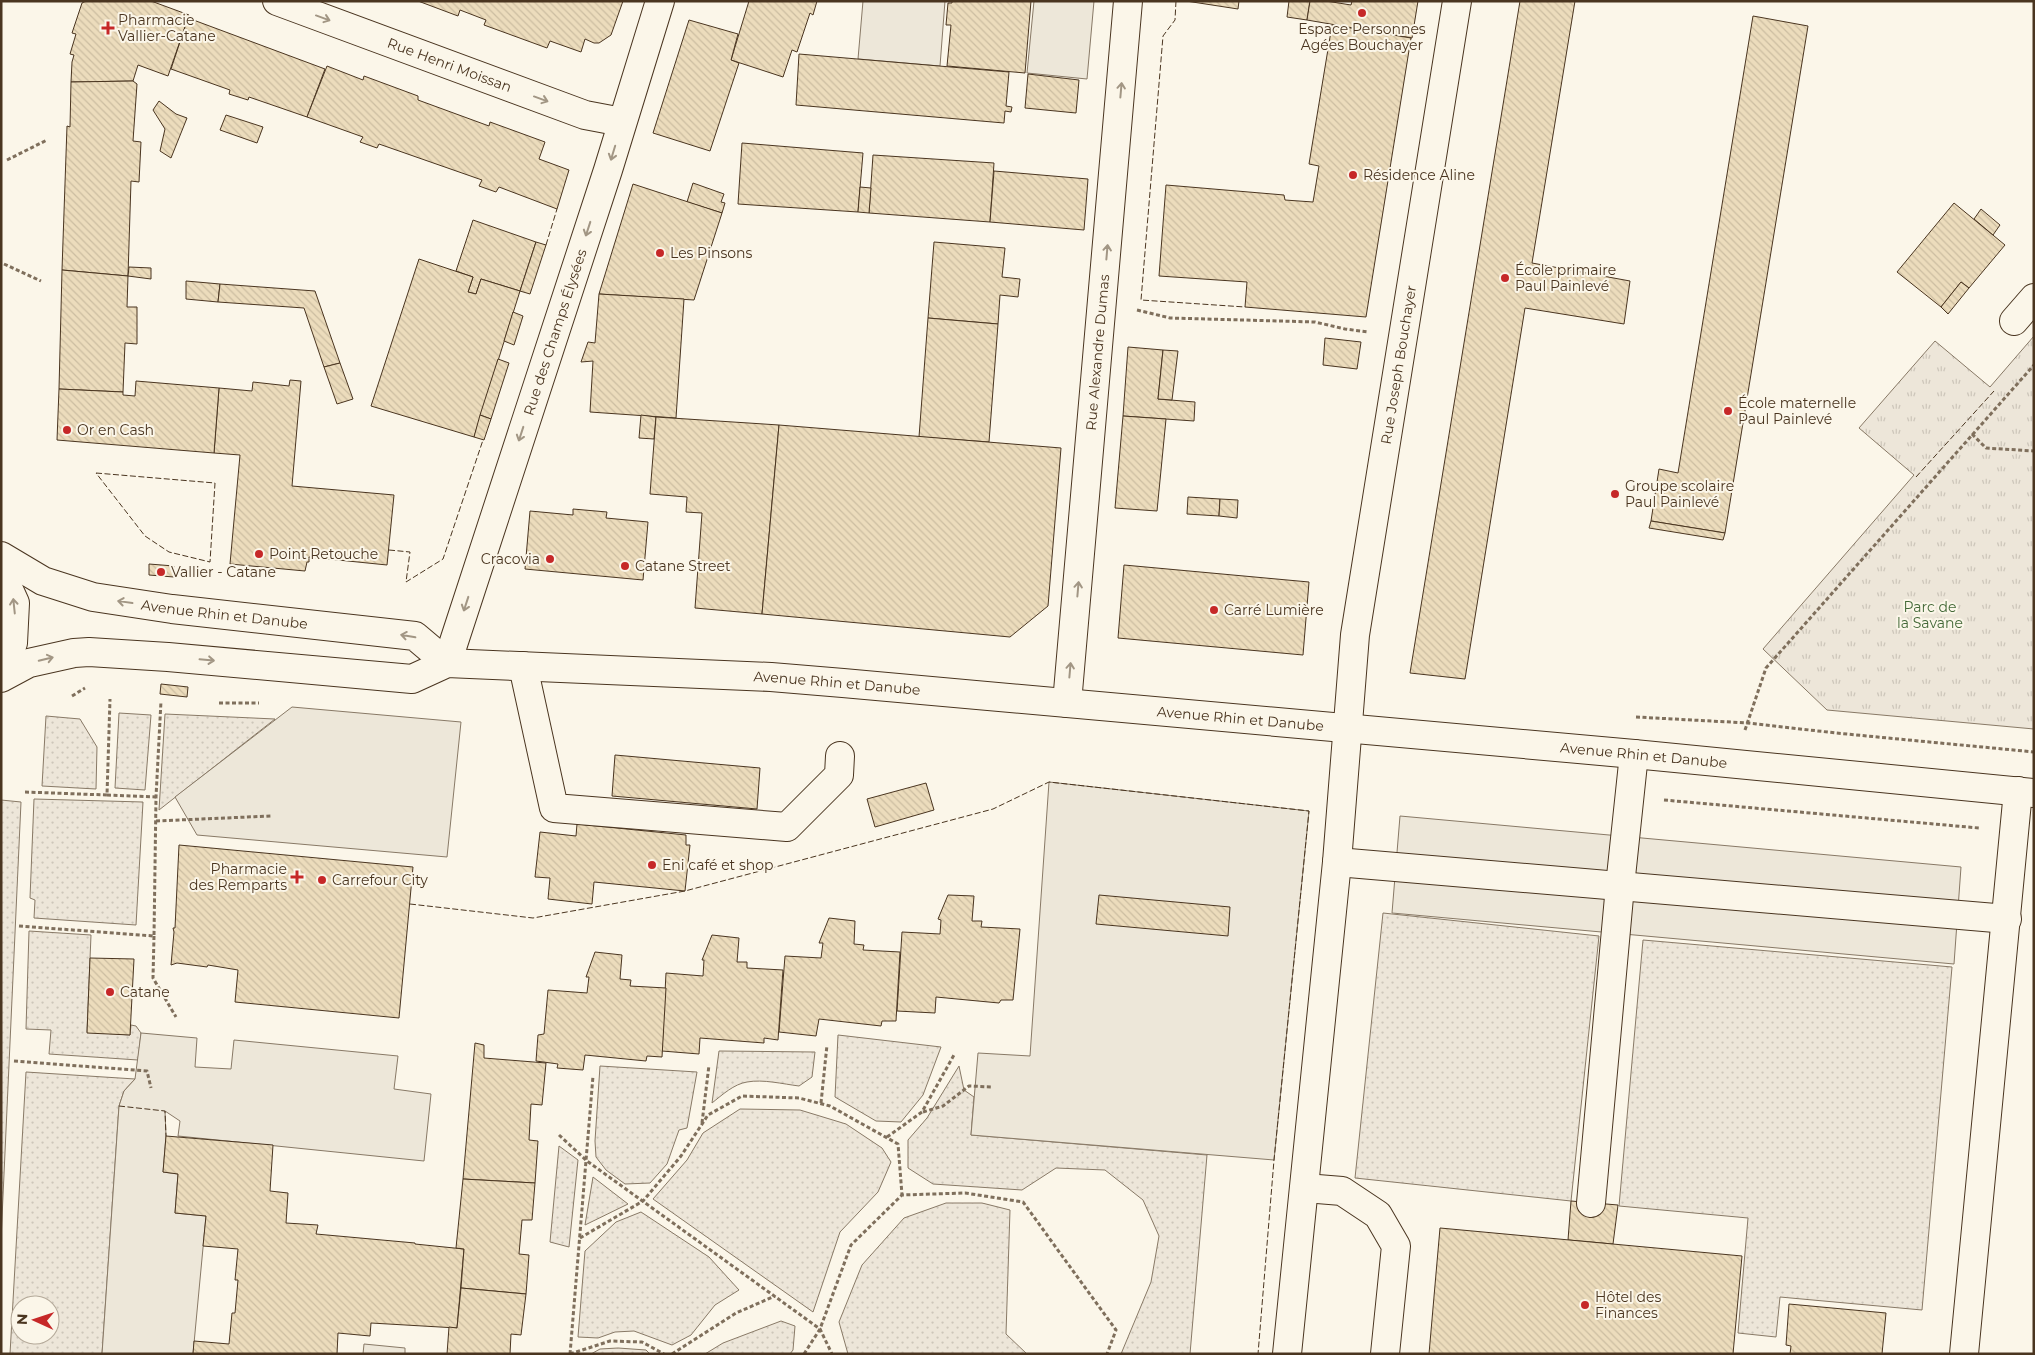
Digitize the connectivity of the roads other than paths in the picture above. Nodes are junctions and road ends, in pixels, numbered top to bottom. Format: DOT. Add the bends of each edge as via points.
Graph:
graph roads {
  1 [pos="277,1"];
  2 [pos="660,1"];
  3 [pos="1128,1"];
  4 [pos="1456,1"];
  5 [pos="622,122"];
  6 [pos="2034,298"];
  7 [pos="2014,321"];
  8 [pos="1,556"];
  9 [pos="1,572"];
  10 [pos="447,663"];
  11 [pos="523,666"];
  12 [pos="1,670"];
  13 [pos="1,678"];
  14 [pos="1067,703"];
  15 [pos="1346,729"];
  16 [pos="1634,754"];
  17 [pos="840,756"];
  18 [pos="2026,792"];
  19 [pos="1337,862"];
  20 [pos="1620,886"];
  21 [pos="2007,919"];
  22 [pos="1305,1188"];
  23 [pos="1591,1203"];
  24 [pos="1288,1354"];
  25 [pos="1385,1354"];
  26 [pos="1964,1354"];
  1 -- 5 [label="street, Rue Henri Moissan, one-way" via="585,115"];
  2 -- 5 [label="street, Rue des Champs Élysées"];
  14 -- 3 [label="street, Rue Alexandre Dumas, one-way"];
  4 -- 15 [label="street, Rue Joseph Bouchayer" via="1356,635"];
  5 -- 10 [label="street, Rue des Champs Élysées, one-way"];
  6 -- 7 [label="street"];
  10 -- 8 [label="street, Avenue Rhin et Danube, one-way" via="415,636 93,597 43,581"];
  12 -- 9 [label="street, one-way" via="13,642 15,603"];
  10 -- 11 [label="street, Avenue Rhin et Danube"];
  13 -- 10 [label="street, Avenue Rhin et Danube, one-way" via="29,663 89,652 412,679"];
  11 -- 14 [label="street, Avenue Rhin et Danube" via="771,677"];
  11 -- 17 [label="street" via="554,808 788,827 839,775"];
  14 -- 15 [label="street, Avenue Rhin et Danube"];
  15 -- 16 [label="street, Avenue Rhin et Danube"];
  15 -- 19 [label="street, Rue Joseph Bouchayer"];
  16 -- 18 [label="street, Avenue Rhin et Danube"];
  16 -- 20 [label="street"];
  18 -- 21 [label="street"];
  19 -- 20 [label="street"];
  19 -- 22 [label="street, Rue Joseph Bouchayer"];
  20 -- 21 [label="street"];
  20 -- 23 [label="street"];
  21 -- 26 [label="street"];
  22 -- 24 [label="street, Rue Joseph Bouchayer"];
  22 -- 25 [label="street" via="1342,1191 1378,1215 1396,1246"];
}
